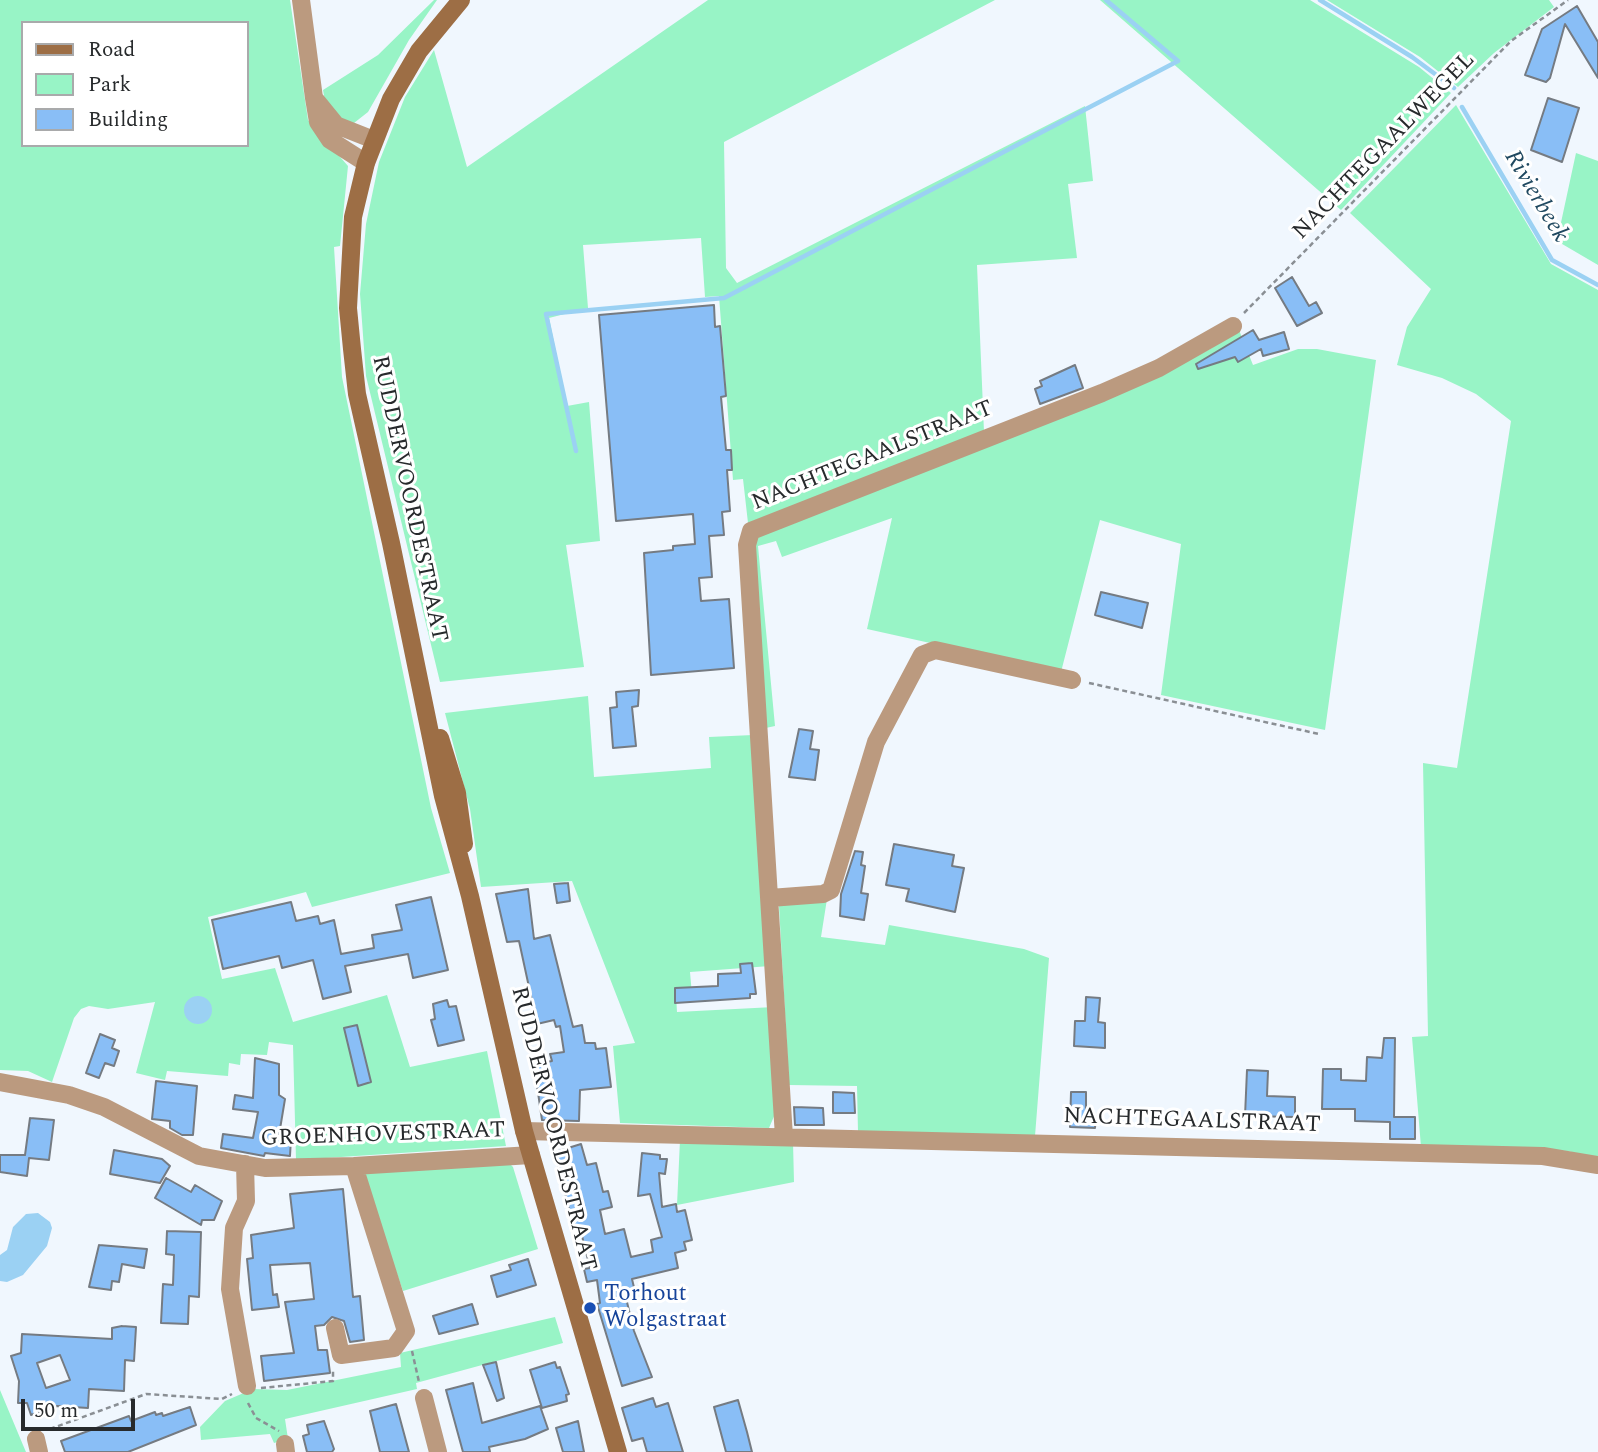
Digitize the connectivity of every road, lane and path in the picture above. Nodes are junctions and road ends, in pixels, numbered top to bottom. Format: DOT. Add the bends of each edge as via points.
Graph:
graph roads {
  1 [pos="301,0"];
  2 [pos="461,0"];
  3 [pos="1568,0"];
  4 [pos="314,98"];
  5 [pos="374,140"];
  6 [pos="366,163"];
  7 [pos="1233,326"];
  8 [pos="1072,680"];
  9 [pos="1320,734"];
  10 [pos="771,898"];
  11 [pos="0,1082"];
  12 [pos="524,1131"];
  13 [pos="784,1137"];
  14 [pos="531,1155"];
  15 [pos="245,1164"];
  16 [pos="1598,1165"];
  17 [pos="354,1166"];
  18 [pos="335,1328"];
  19 [pos="406,1331"];
  20 [pos="341,1355"];
  21 [pos="247,1386"];
  22 [pos="424,1398"];
  23 [pos="37,1446"];
  24 [pos="285,1448"];
  25 [pos="438,1452"];
  26 [pos="618,1452"];
  1 -- 4 [label="street"];
  2 -- 5 [label="street, RUDDERVOORDESTRAAT" via="419,51"];
  3 -- 7 [label="path, NACHTEGAALWEGEL" via="1511,41"];
  4 -- 5 [label="street" via="335,125"];
  4 -- 6 [label="street" via="318,122 330,140"];
  5 -- 6 [label="street, RUDDERVOORDESTRAAT"];
  6 -- 12 [label="street, RUDDERVOORDESTRAAT" via="353,217 348,308 357,394 425,701 457,793 470,896"];
  7 -- 10 [label="street, NACHTEGAALSTRAAT" via="1159,368 1102,393 751,531 747,545"];
  8 -- 9 [label="path"];
  8 -- 10 [label="street" via="935,650 922,655 876,742 831,890"];
  10 -- 13 [label="street, NACHTEGAALSTRAAT"];
  11 -- 15 [label="street, GROENHOVESTRAAT" via="69,1095 104,1107 199,1156"];
  12 -- 13 [label="street, NACHTEGAALSTRAAT"];
  12 -- 14 [label="street, RUDDERVOORDESTRAAT"];
  13 -- 16 [label="street, NACHTEGAALSTRAAT" via="1543,1156"];
  14 -- 17 [label="street, GROENHOVESTRAAT"];
  14 -- 26 [label="street, RUDDERVOORDESTRAAT"];
  15 -- 17 [label="street, GROENHOVESTRAAT" via="265,1168"];
  15 -- 21 [label="street" via="246,1201 234,1228 230,1289"];
  17 -- 19 [label="street"];
  18 -- 20 [label="street"];
  19 -- 20 [label="street" via="394,1348"];
  19 -- 22 [label="path"];
  20 -- 21 [label="path" via="332,1364 333,1381"];
  21 -- 23 [label="path" via="222,1399 146,1394 48,1430"];
  21 -- 24 [label="path" via="256,1418 278,1430"];
  22 -- 25 [label="street"];
}
